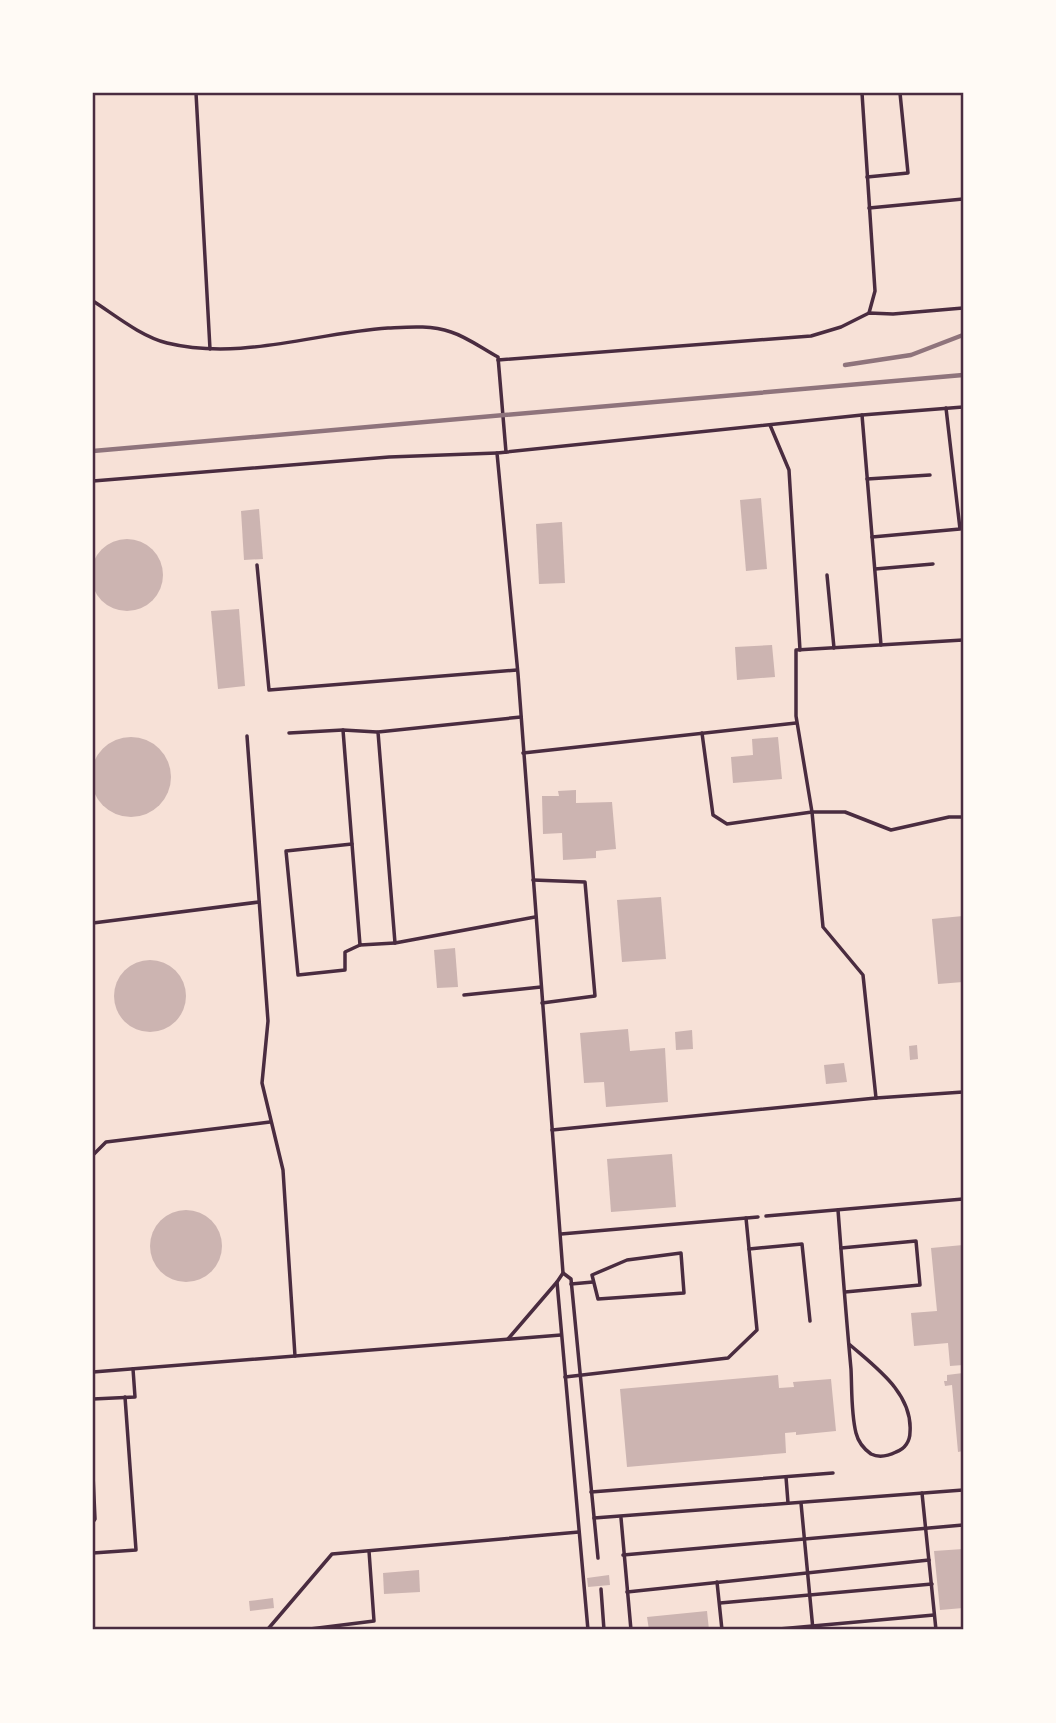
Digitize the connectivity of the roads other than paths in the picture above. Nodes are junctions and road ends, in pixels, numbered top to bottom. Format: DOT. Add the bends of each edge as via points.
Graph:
graph roads {
  1 [pos="196,93"];
  2 [pos="862,93"];
  3 [pos="900,93"];
  4 [pos="867,177"];
  5 [pos="963,199"];
  6 [pos="869,208"];
  7 [pos="93,301"];
  8 [pos="963,308"];
  9 [pos="869,313"];
  10 [pos="210,349"];
  11 [pos="498,360"];
  12 [pos="963,407"];
  13 [pos="946,408"];
  14 [pos="862,415"];
  15 [pos="770,425"];
  16 [pos="506,452"];
  17 [pos="497,453"];
  18 [pos="930,475"];
  19 [pos="867,479"];
  20 [pos="93,481"];
  21 [pos="872,537"];
  22 [pos="933,564"];
  23 [pos="257,565"];
  24 [pos="875,569"];
  25 [pos="827,575"];
  26 [pos="963,640"];
  27 [pos="881,645"];
  28 [pos="834,648"];
  29 [pos="800,650"];
  30 [pos="517,670"];
  31 [pos="521,717"];
  32 [pos="797,723"];
  33 [pos="343,730"];
  34 [pos="378,732"];
  35 [pos="289,733"];
  36 [pos="702,733"];
  37 [pos="247,736"];
  38 [pos="523,753"];
  39 [pos="812,812"];
  40 [pos="963,817"];
  41 [pos="352,844"];
  42 [pos="533,880"];
  43 [pos="259,902"];
  44 [pos="536,917"];
  45 [pos="93,923"];
  46 [pos="395,943"];
  47 [pos="360,945"];
  48 [pos="541,987"];
  49 [pos="464,995"];
  50 [pos="542,1003"];
  51 [pos="963,1092"];
  52 [pos="876,1098"];
  53 [pos="270,1122"];
  54 [pos="552,1130"];
  55 [pos="93,1155"];
  56 [pos="963,1199"];
  57 [pos="838,1210"];
  58 [pos="766,1216"];
  59 [pos="758,1217"];
  60 [pos="746,1218"];
  61 [pos="560,1234"];
  62 [pos="841,1248"];
  63 [pos="749,1249"];
  64 [pos="563,1273"];
  65 [pos="556,1282"];
  66 [pos="593,1282"];
  67 [pos="571,1284"];
  68 [pos="845,1292"];
  69 [pos="810,1321"];
  70 [pos="561,1335"];
  71 [pos="508,1339"];
  72 [pos="849,1344"];
  73 [pos="295,1356"];
  74 [pos="133,1369"];
  75 [pos="93,1372"];
  76 [pos="579,1376"];
  77 [pos="565,1377"];
  78 [pos="125,1397"];
  79 [pos="93,1399"];
  80 [pos="833,1473"];
  81 [pos="93,1475"];
  82 [pos="786,1477"];
  83 [pos="963,1490"];
  84 [pos="591,1492"];
  85 [pos="922,1493"];
  86 [pos="801,1503"];
  87 [pos="788,1504"];
  88 [pos="594,1518"];
  89 [pos="621,1518"];
  90 [pos="93,1522"];
  91 [pos="963,1525"];
  92 [pos="926,1529"];
  93 [pos="579,1532"];
  94 [pos="804,1537"];
  95 [pos="369,1551"];
  96 [pos="93,1553"];
  97 [pos="623,1555"];
  98 [pos="598,1558"];
  99 [pos="929,1560"];
  100 [pos="807,1572"];
  101 [pos="717,1582"];
  102 [pos="932,1584"];
  103 [pos="601,1588"];
  104 [pos="627,1592"];
  105 [pos="810,1596"];
  106 [pos="720,1603"];
  107 [pos="934,1615"];
  108 [pos="813,1628"];
  109 [pos="259,1630"];
  110 [pos="268,1630"];
  111 [pos="302,1630"];
  112 [pos="588,1630"];
  113 [pos="604,1630"];
  114 [pos="631,1630"];
  115 [pos="722,1630"];
  116 [pos="768,1630"];
  117 [pos="936,1630"];
  1 -- 10 [label="lane"];
  2 -- 4 [label="lane"];
  3 -- 4 [label="lane" via="908,173"];
  4 -- 6 [label="lane"];
  5 -- 6 [label="lane"];
  6 -- 9 [label="lane" via="875,290"];
  7 -- 10 [label="lane" via="163,342"];
  8 -- 9 [label="lane"];
  9 -- 11 [label="lane" via="811,336"];
  10 -- 11 [label="lane" via="242,350 358,330 422,326 451,332"];
  11 -- 16 [label="lane"];
  12 -- 13 [label="lane"];
  13 -- 14 [label="lane"];
  13 -- 21 [label="lane" via="960,529"];
  14 -- 15 [label="lane"];
  14 -- 19 [label="lane"];
  15 -- 16 [label="lane"];
  15 -- 29 [label="lane" via="789,470"];
  16 -- 17 [label="lane"];
  17 -- 20 [label="lane"];
  17 -- 30 [label="lane"];
  18 -- 19 [label="lane"];
  19 -- 21 [label="lane"];
  21 -- 24 [label="lane"];
  22 -- 24 [label="lane"];
  23 -- 30 [label="lane" via="270,690"];
  24 -- 27 [label="lane"];
  25 -- 28 [label="lane"];
  26 -- 27 [label="lane"];
  27 -- 28 [label="lane"];
  28 -- 29 [label="lane"];
  29 -- 32 [label="lane" via="796,650"];
  30 -- 31 [label="lane"];
  31 -- 34 [label="lane"];
  31 -- 38 [label="lane"];
  32 -- 36 [label="lane"];
  32 -- 39 [label="lane"];
  33 -- 34 [label="lane"];
  33 -- 35 [label="lane"];
  33 -- 41 [label="lane"];
  34 -- 46 [label="lane"];
  36 -- 38 [label="lane"];
  36 -- 39 [label="lane" via="713,815 727,824"];
  37 -- 43 [label="lane"];
  38 -- 42 [label="lane"];
  39 -- 40 [label="lane" via="845,812 891,830"];
  39 -- 52 [label="lane" via="823,927 863,975"];
  41 -- 47 [label="lane"];
  41 -- 47 [label="lane" via="286,851 298,975 345,970 345,952"];
  42 -- 44 [label="lane"];
  42 -- 50 [label="lane" via="585,882 595,996"];
  43 -- 45 [label="lane"];
  43 -- 53 [label="lane" via="268,1021 262,1083"];
  44 -- 46 [label="lane"];
  44 -- 48 [label="lane"];
  46 -- 47 [label="lane"];
  48 -- 49 [label="lane"];
  48 -- 50 [label="lane"];
  50 -- 54 [label="lane"];
  51 -- 52 [label="lane"];
  52 -- 54 [label="lane"];
  53 -- 55 [label="lane" via="106,1142"];
  53 -- 73 [label="lane" via="283,1170"];
  54 -- 61 [label="lane"];
  56 -- 57 [label="lane"];
  57 -- 58 [label="lane"];
  57 -- 62 [label="lane"];
  59 -- 60 [label="lane"];
  60 -- 61 [label="lane"];
  60 -- 63 [label="lane"];
  61 -- 64 [label="lane"];
  62 -- 68 [label="lane"];
  62 -- 68 [label="lane" via="916,1241 920,1285"];
  63 -- 69 [label="lane" via="802,1244"];
  63 -- 76 [label="lane" via="757,1330 728,1358"];
  64 -- 65 [label="lane"];
  64 -- 67 [label="lane"];
  65 -- 70 [label="lane"];
  65 -- 71 [label="lane"];
  66 -- 66 [label="lane" via="598,1298 684,1293 681,1253 627,1260 592,1275"];
  66 -- 67 [label="lane"];
  67 -- 76 [label="lane"];
  68 -- 72 [label="lane"];
  70 -- 71 [label="lane"];
  70 -- 77 [label="lane"];
  71 -- 73 [label="lane"];
  72 -- 72 [label="lane" via="856,1433 874,1456 888,1456 903,1449 910,1437 911,1419 890,1380"];
  73 -- 74 [label="lane"];
  74 -- 75 [label="lane"];
  74 -- 78 [label="lane" via="135,1396"];
  76 -- 77 [label="lane"];
  76 -- 84 [label="lane"];
  77 -- 93 [label="lane"];
  78 -- 79 [label="lane"];
  78 -- 96 [label="lane" via="136,1550"];
  80 -- 82 [label="lane"];
  81 -- 90 [label="lane"];
  82 -- 84 [label="lane"];
  82 -- 87 [label="lane"];
  83 -- 85 [label="lane"];
  84 -- 88 [label="lane"];
  85 -- 86 [label="lane"];
  85 -- 92 [label="lane"];
  86 -- 87 [label="lane"];
  86 -- 94 [label="lane"];
  87 -- 89 [label="lane"];
  88 -- 89 [label="lane"];
  88 -- 98 [label="lane"];
  89 -- 97 [label="lane"];
  91 -- 92 [label="lane"];
  92 -- 94 [label="lane"];
  92 -- 99 [label="lane"];
  93 -- 95 [label="lane"];
  93 -- 112 [label="lane"];
  94 -- 97 [label="lane"];
  94 -- 100 [label="lane"];
  95 -- 110 [label="lane" via="332,1554"];
  95 -- 111 [label="lane" via="374,1621"];
  97 -- 104 [label="lane"];
  99 -- 100 [label="lane"];
  99 -- 102 [label="lane"];
  100 -- 101 [label="lane"];
  100 -- 105 [label="lane"];
  101 -- 104 [label="lane"];
  101 -- 106 [label="lane"];
  102 -- 105 [label="lane"];
  102 -- 107 [label="lane"];
  103 -- 113 [label="lane"];
  104 -- 114 [label="lane"];
  105 -- 106 [label="lane"];
  105 -- 108 [label="lane"];
  106 -- 115 [label="lane"];
  107 -- 108 [label="lane"];
  107 -- 117 [label="lane"];
  108 -- 116 [label="lane"];
  109 -- 110 [label="lane"];
}
